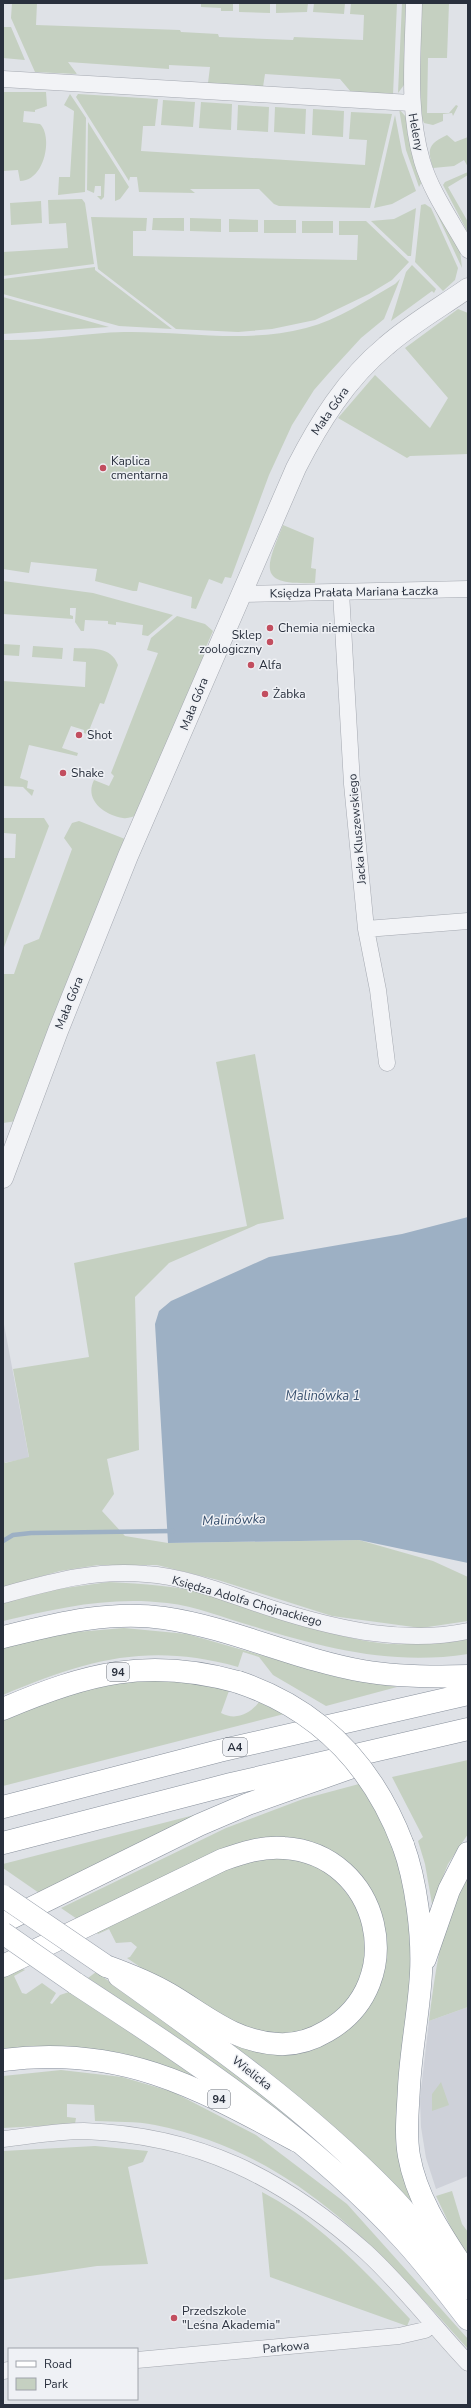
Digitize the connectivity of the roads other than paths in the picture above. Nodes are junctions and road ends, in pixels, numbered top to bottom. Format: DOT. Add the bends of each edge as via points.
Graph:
graph roads {
  1 [pos="414,3"];
  2 [pos="3,78"];
  3 [pos="411,103"];
  4 [pos="468,250"];
  5 [pos="466,293"];
  6 [pos="468,589"];
  7 [pos="341,592"];
  8 [pos="240,594"];
  9 [pos="462,921"];
  10 [pos="366,929"];
  11 [pos="387,1063"];
  12 [pos="3,1178"];
  13 [pos="3,1595"];
  14 [pos="468,1631"];
  15 [pos="3,1637"];
  16 [pos="468,1676"];
  17 [pos="468,1694"];
  18 [pos="3,1708"];
  19 [pos="468,1729"];
  20 [pos="434,1736"];
  21 [pos="3,1808"];
  22 [pos="3,1843"];
  23 [pos="468,1853"];
  24 [pos="3,1896"];
  25 [pos="3,1922"];
  26 [pos="3,1933"];
  27 [pos="3,1966"];
  28 [pos="106,1966"];
  29 [pos="421,1972"];
  30 [pos="3,2060"];
  31 [pos="3,2139"];
  32 [pos="297,2141"];
  33 [pos="468,2275"];
  34 [pos="468,2288"];
  35 [pos="468,2319"];
  36 [pos="432,2325"];
  37 [pos="138,2360"];
  38 [pos="468,2363"];
  1 -- 3 [label="street, Heleny"];
  2 -- 3 [label="street"];
  3 -- 4 [label="street, Heleny" via="422,161"];
  5 -- 8 [label="street, Mała Góra" via="386,346 335,402 296,468"];
  6 -- 7 [label="street, Księdza Prałata Mariana Łaczka"];
  7 -- 8 [label="street, Księdza Prałata Mariana Łaczka"];
  7 -- 10 [label="street, Jacka Kluszewskiego" via="352,784"];
  8 -- 12 [label="street, Mała Góra" via="84,965"];
  9 -- 10 [label="street"];
  10 -- 11 [label="street, Jacka Kluszewskiego" via="378,990"];
  13 -- 14 [label="street, Księdza Adolfa Chojnackiego" via="85,1575 116,1572 148,1574 215,1589 283,1612 365,1633 426,1636"];
  15 -- 16 [label="main road" via="96,1617 163,1618 229,1633 362,1671 395,1676"];
  17 -- 21 [label="main road, A4" via="218,1751"];
  18 -- 29 [label="main road, 94, bridge" via="77,1680 119,1671 164,1669 188,1671 238,1682 293,1706 349,1752 384,1801 410,1864 416,1896"];
  19 -- 20 [label="main road"];
  20 -- 22 [label="main road"];
  20 -- 25 [label="main road" via="386,1756 248,1804 199,1825"];
  23 -- 29 [label="main road" via="449,1890"];
  24 -- 28 [label="main road, Wielicka, bridge"];
  26 -- 32 [label="main road, Wielicka, bridge" via="238,2093"];
  27 -- 28 [label="main road" via="222,1860 245,1852 267,1849 303,1851 337,1867 351,1880 369,1908 376,1936 374,1970 359,2002 348,2016 333,2028 309,2040 292,2044 264,2042 231,2033 140,1978"];
  28 -- 34 [label="main road, Wielicka" via="251,2073 337,2144 388,2194"];
  29 -- 33 [label="main road" via="411,2054 407,2128 409,2156 416,2183 433,2219"];
  30 -- 32 [label="main road, 94" via="25,2057 93,2059 136,2067 198,2089"];
  31 -- 36 [label="street" via="83,2131 120,2134 152,2138 204,2151 234,2162 264,2176 335,2226 366,2253"];
  32 -- 35 [label="main road, Wielicka / 94" via="403,2239"];
  36 -- 37 [label="street, Parkowa" via="424,2330 399,2336"];
  36 -- 38 [label="street"];
}
